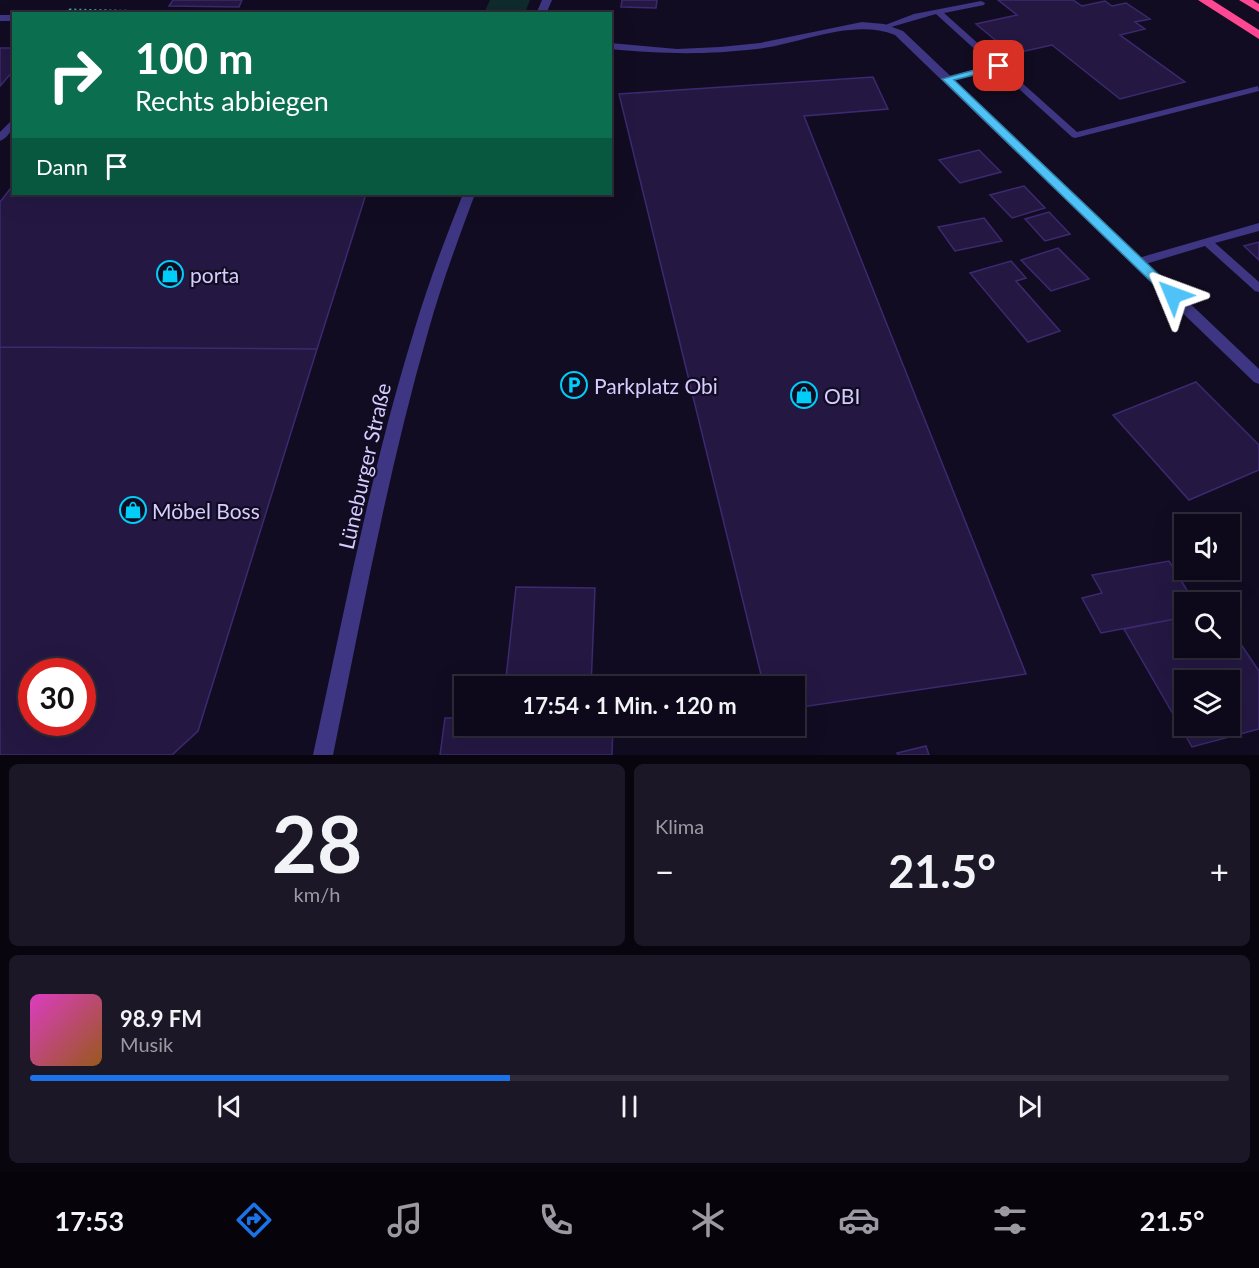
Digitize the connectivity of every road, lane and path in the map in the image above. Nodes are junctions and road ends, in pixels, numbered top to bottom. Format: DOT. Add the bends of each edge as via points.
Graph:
graph roads {
  1 [pos="1204,0"];
  2 [pos="1219,0"];
  3 [pos="1245,0"];
  4 [pos="981,3"];
  5 [pos="1259,9"];
  6 [pos="68,12"];
  7 [pos="154,12"];
  8 [pos="938,12"];
  9 [pos="1259,26"];
  10 [pos="884,27"];
  11 [pos="1259,35"];
  12 [pos="612,46"];
  13 [pos="999,66"];
  14 [pos="947,79"];
  15 [pos="1258,89"];
  16 [pos="12,123"];
  17 [pos="0,138"];
  18 [pos="469,195"];
  19 [pos="1259,227"];
  20 [pos="1207,242"];
  21 [pos="1139,262"];
  22 [pos="1259,288"];
  23 [pos="1259,378"];
  24 [pos="322,755"];
  1 -- 11 [label="highway"];
  2 -- 9 [label="highway"];
  3 -- 5 [label="highway"];
  4 -- 8 [label="lane"];
  6 -- 7 [label="path"];
  8 -- 10 [label="lane"];
  8 -- 13 [label="lane"];
  10 -- 12 [label="street" via="862,25 720,50 677,52"];
  10 -- 14 [label="street" via="899,33"];
  13 -- 14 [label="lane"];
  13 -- 15 [label="lane" via="1075,135"];
  14 -- 21 [label="street"];
  16 -- 17 [label="lane"];
  18 -- 24 [label="street, Lüneburger Straße" via="430,302 393,431"];
  19 -- 20 [label="lane"];
  20 -- 21 [label="lane"];
  20 -- 22 [label="lane"];
  21 -- 23 [label="street"];
}
